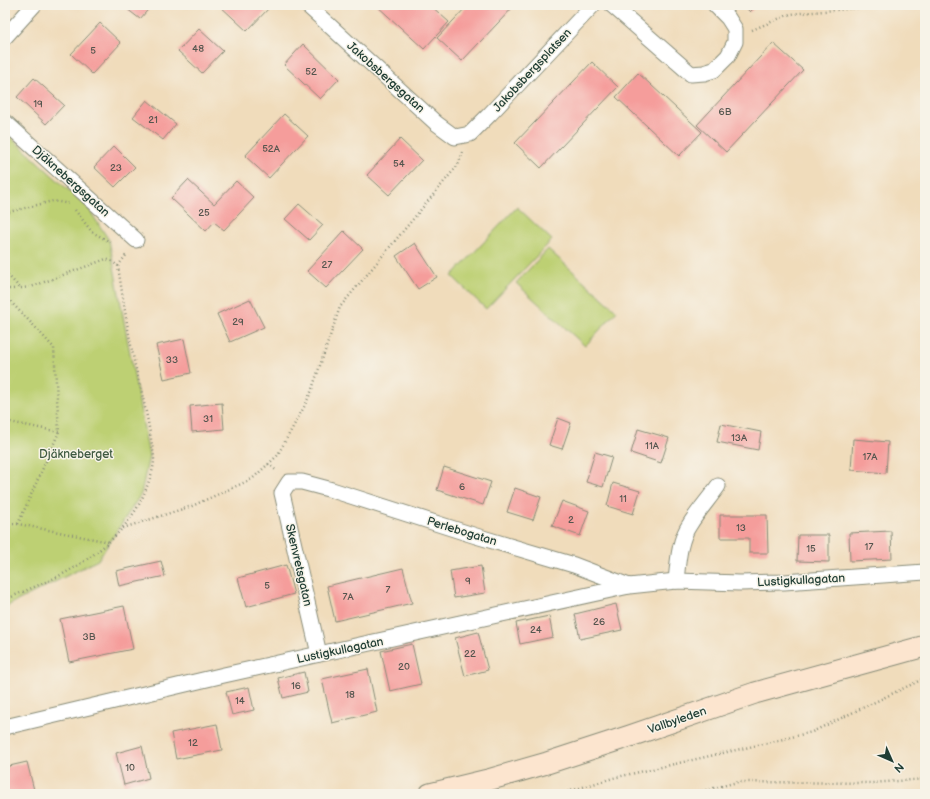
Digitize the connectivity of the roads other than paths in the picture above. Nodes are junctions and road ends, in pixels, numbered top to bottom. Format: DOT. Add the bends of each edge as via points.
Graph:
graph roads {
  1 [pos="34,5"];
  2 [pos="307,5"];
  3 [pos="593,5"];
  4 [pos="612,5"];
  5 [pos="714,5"];
  6 [pos="5,37"];
  7 [pos="5,122"];
  8 [pos="470,134"];
  9 [pos="136,240"];
  10 [pos="293,482"];
  11 [pos="718,486"];
  12 [pos="925,572"];
  13 [pos="676,581"];
  14 [pos="629,586"];
  15 [pos="925,646"];
  16 [pos="319,654"];
  17 [pos="5,727"];
  18 [pos="430,794"];
  1 -- 6 [label="street"];
  2 -- 8 [label="street, Jakobsbergsgatan" via="436,123 455,137"];
  3 -- 8 [label="street, Jakobsbergsplatsen"];
  4 -- 5 [label="street" via="691,74 704,74 714,70 728,56 735,42 735,29"];
  7 -- 9 [label="street, Djäknebergsgatan"];
  10 -- 14 [label="street, Perlebogatan" via="332,490 574,565"];
  10 -- 16 [label="street, Skenvretsgatan" via="289,482 282,493"];
  11 -- 13 [label="street" via="689,524 683,538"];
  12 -- 13 [label="street, Lustigkullagatan" via="784,582"];
  13 -- 14 [label="street, Lustigkullagatan"];
  14 -- 16 [label="street, Lustigkullagatan"];
  15 -- 18 [label="main road, Vallbyleden" via="755,692 546,763"];
  16 -- 17 [label="street, Lustigkullagatan"];
}
